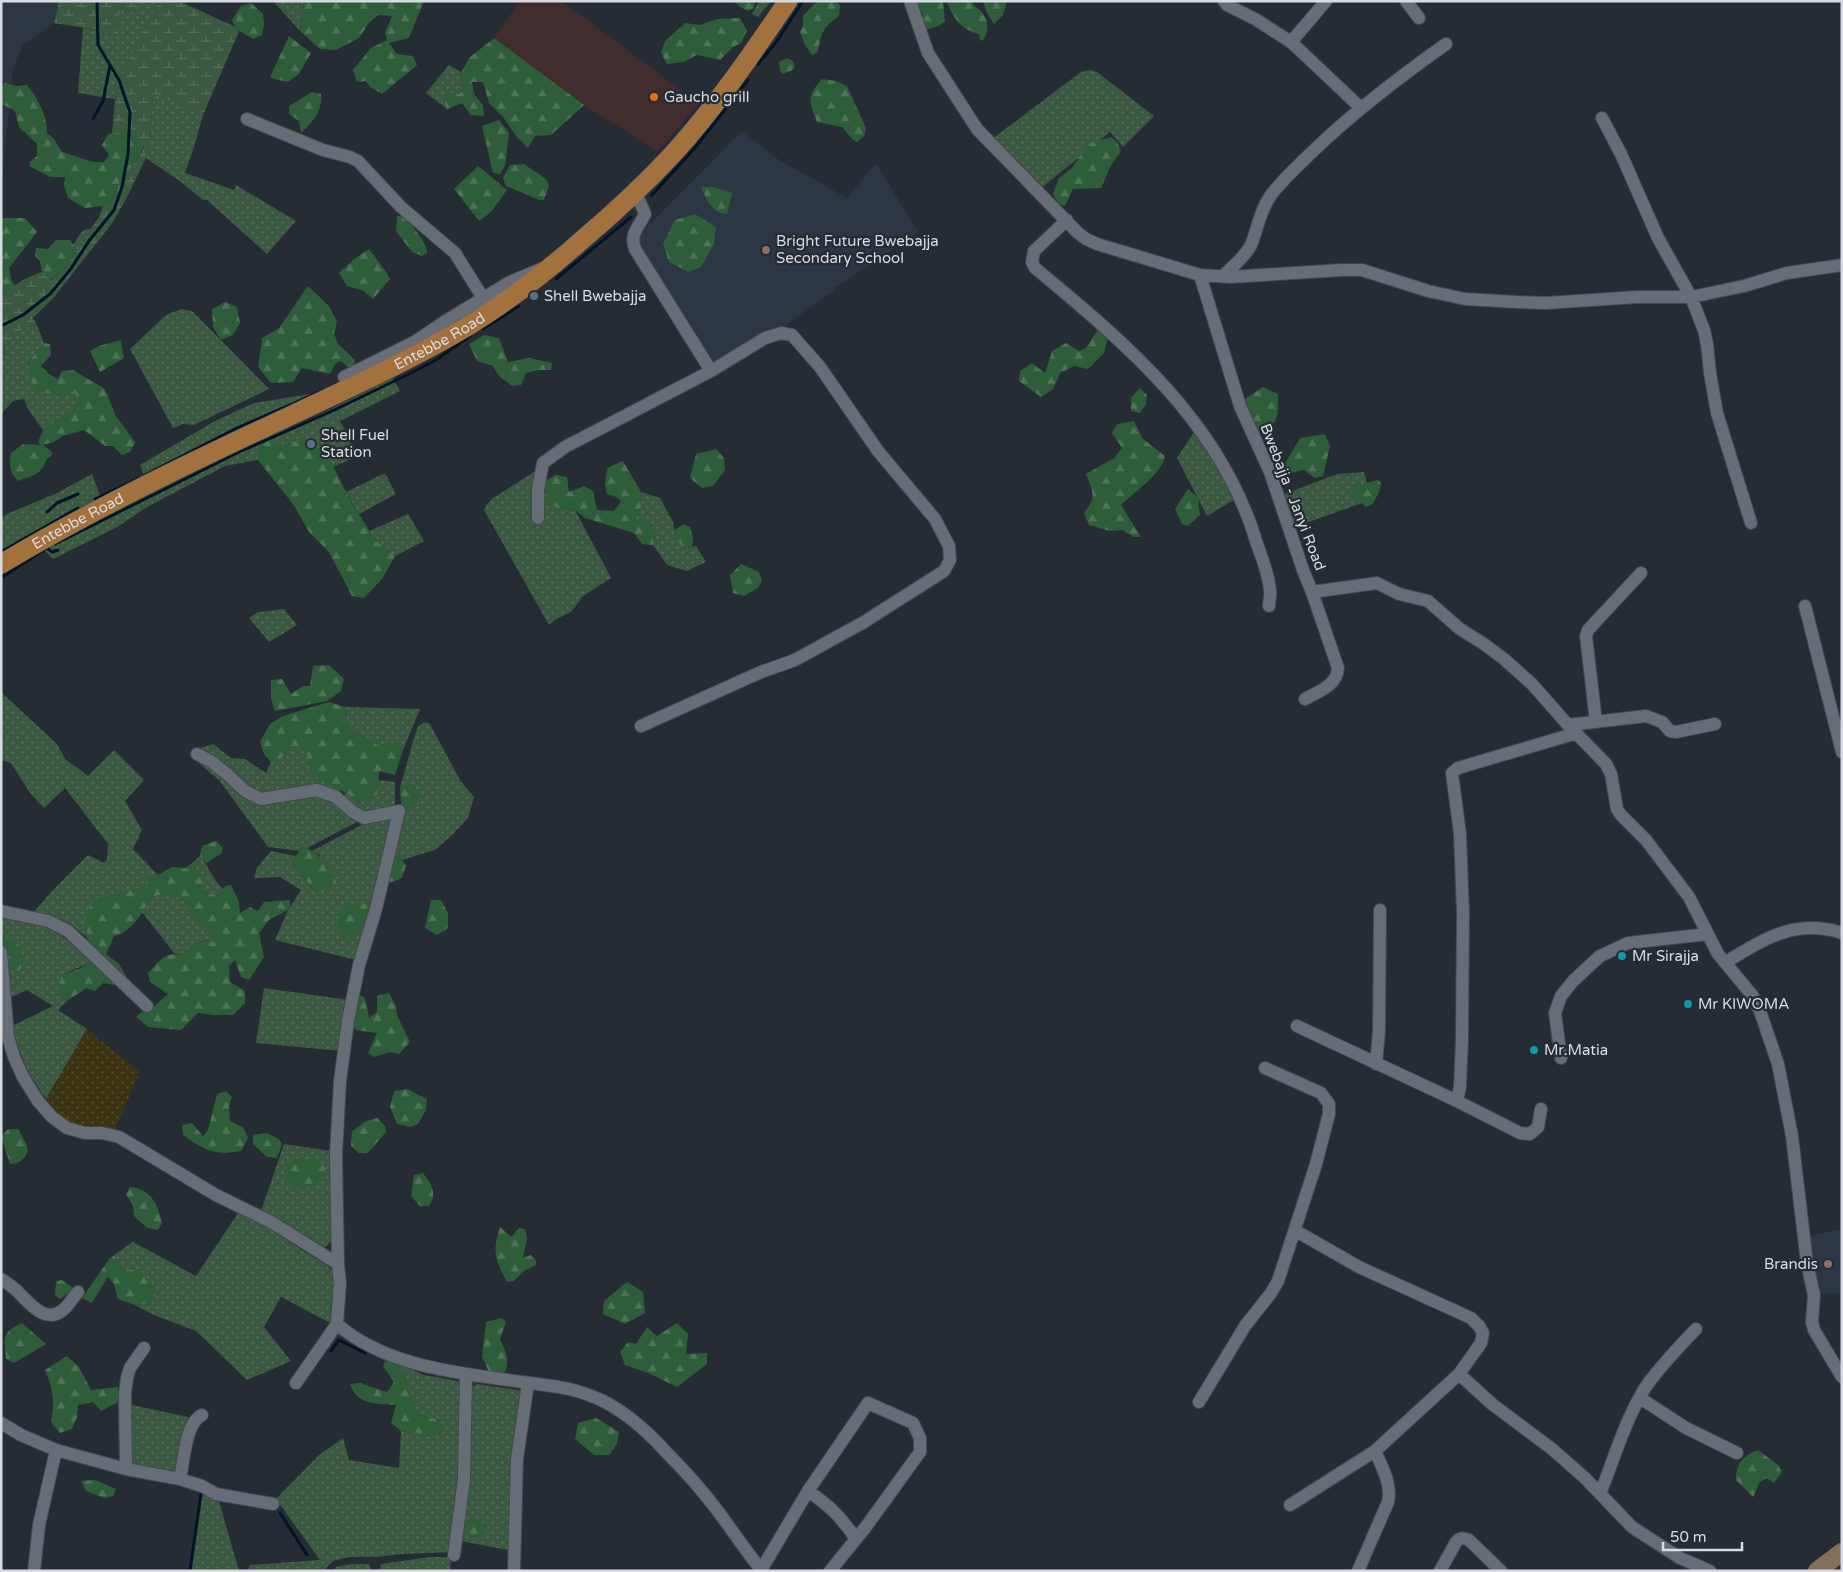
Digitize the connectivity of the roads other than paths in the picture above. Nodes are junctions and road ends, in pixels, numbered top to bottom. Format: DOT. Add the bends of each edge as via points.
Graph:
graph roads {
  1 [pos="788,1"];
  2 [pos="910,1"];
  3 [pos="1224,1"];
  4 [pos="1326,1"];
  5 [pos="1406,1"];
  6 [pos="1419,18"];
  7 [pos="1290,42"];
  8 [pos="1446,44"];
  9 [pos="1361,108"];
  10 [pos="1602,118"];
  11 [pos="247,120"];
  12 [pos="633,195"];
  13 [pos="1067,220"];
  14 [pos="557,263"];
  15 [pos="1842,265"];
  16 [pos="1200,275"];
  17 [pos="1223,276"];
  18 [pos="1691,297"];
  19 [pos="483,298"];
  20 [pos="711,371"];
  21 [pos="344,377"];
  22 [pos="538,518"];
  23 [pos="1751,523"];
  24 [pos="1,564"];
  25 [pos="1641,573"];
  26 [pos="1312,592"];
  27 [pos="1269,606"];
  28 [pos="1805,606"];
  29 [pos="1305,699"];
  30 [pos="1837,711"];
  31 [pos="1596,722"];
  32 [pos="1715,724"];
  33 [pos="641,726"];
  34 [pos="1572,729"];
  35 [pos="1842,752"];
  36 [pos="197,754"];
  37 [pos="1380,910"];
  38 [pos="1,911"];
  39 [pos="1842,933"];
  40 [pos="1708,934"];
  41 [pos="1,952"];
  42 [pos="1726,962"];
  43 [pos="147,1006"];
  44 [pos="1297,1026"];
  45 [pos="1561,1058"];
  46 [pos="1376,1064"];
  47 [pos="1265,1068"];
  48 [pos="1457,1100"];
  49 [pos="1541,1109"];
  50 [pos="1296,1231"];
  51 [pos="338,1264"];
  52 [pos="1,1279"];
  53 [pos="78,1292"];
  54 [pos="337,1324"];
  55 [pos="1696,1329"];
  56 [pos="144,1348"];
  57 [pos="466,1374"];
  58 [pos="1459,1374"];
  59 [pos="1842,1377"];
  60 [pos="296,1383"];
  61 [pos="528,1383"];
  62 [pos="1640,1398"];
  63 [pos="1199,1402"];
  64 [pos="202,1415"];
  65 [pos="1,1423"];
  66 [pos="56,1450"];
  67 [pos="1375,1451"];
  68 [pos="1737,1453"];
  69 [pos="126,1469"];
  70 [pos="180,1479"];
  71 [pos="808,1491"];
  72 [pos="1600,1494"];
  73 [pos="273,1504"];
  74 [pos="1290,1505"];
  75 [pos="856,1539"];
  76 [pos="1842,1552"];
  77 [pos="454,1555"];
  78 [pos="1822,1569"];
  79 [pos="762,1570"];
  80 [pos="34,1571"];
  81 [pos="514,1571"];
  82 [pos="830,1571"];
  83 [pos="1358,1571"];
  84 [pos="1440,1571"];
  85 [pos="1501,1571"];
  86 [pos="1710,1571"];
  1 -- 12 [label="main road, Entebbe Road" via="697,126"];
  2 -- 13 [label="street" via="928,53 971,121"];
  3 -- 7 [label="street"];
  4 -- 7 [label="street"];
  5 -- 6 [label="street"];
  7 -- 9 [label="street"];
  8 -- 9 [label="street"];
  9 -- 17 [label="street" via="1334,130 1271,194 1251,245"];
  10 -- 18 [label="street" via="1631,174 1658,238"];
  11 -- 19 [label="street" via="358,161 400,207 455,253"];
  12 -- 14 [label="main road, Entebbe Road"];
  12 -- 20 [label="street" via="645,214 633,236 635,249"];
  13 -- 16 [label="street" via="1086,239 1097,244"];
  13 -- 27 [label="street" via="1034,252 1032,262 1035,268 1137,356 1196,423 1222,462 1252,525 1270,591"];
  14 -- 19 [label="street" via="519,277"];
  14 -- 24 [label="main road, Entebbe Road" via="470,325 406,361 98,509"];
  15 -- 18 [label="street" via="1786,273"];
  16 -- 17 [label="street"];
  16 -- 26 [label="street, Bwebajja - Janyi Road" via="1240,406 1270,472"];
  17 -- 18 [label="street" via="1362,270 1428,292 1465,299 1517,302"];
  18 -- 23 [label="street" via="1707,344 1717,413"];
  19 -- 21 [label="street" via="416,341"];
  20 -- 22 [label="street" via="565,447 543,463 538,489"];
  20 -- 33 [label="street" via="765,338 782,333 792,335 820,367 878,451 935,519 949,546 950,560 944,571 864,622 795,660"];
  25 -- 31 [label="street" via="1586,636"];
  26 -- 29 [label="street" via="1338,676 1329,686"];
  26 -- 34 [label="street, Bwebajja - Janyi Road" via="1377,583 1399,594 1428,601 1460,629 1504,659 1532,684"];
  28 -- 30 [label="street"];
  30 -- 35 [label="street"];
  31 -- 32 [label="street" via="1646,716 1676,732"];
  31 -- 34 [label="street"];
  34 -- 40 [label="street, Bwebajja - Janyi Road" via="1606,764 1621,816 1679,883"];
  34 -- 48 [label="street" via="1458,768 1452,773 1460,834 1463,913 1462,1039"];
  36 -- 51 [label="street" via="245,791 261,799 317,790 336,797 364,818 399,812 359,965 348,1021 340,1081 336,1155"];
  37 -- 46 [label="street"];
  38 -- 43 [label="street" via="48,921 68,931"];
  39 -- 42 [label="street" via="1811,927 1797,928 1762,940"];
  40 -- 42 [label="street, Bwebajja - Janyi Road"];
  40 -- 45 [label="street" via="1628,943 1600,956 1573,981 1561,996 1554,1013"];
  41 -- 51 [label="street" via="8,1037 14,1057 38,1101 52,1117 67,1128 119,1137 216,1195 273,1223"];
  42 -- 59 [label="street, Bwebajja - Janyi Road" via="1752,995 1778,1064 1792,1136 1807,1263 1814,1295 1812,1322"];
  44 -- 46 [label="street"];
  46 -- 48 [label="street"];
  47 -- 50 [label="street" via="1321,1093 1329,1104 1329,1114"];
  48 -- 49 [label="street" via="1520,1133 1530,1134 1538,1127"];
  50 -- 58 [label="street" via="1359,1268 1471,1318 1483,1333 1481,1343"];
  50 -- 63 [label="street" via="1278,1281 1244,1326"];
  51 -- 54 [label="street"];
  52 -- 53 [label="street" via="42,1314 56,1315"];
  54 -- 57 [label="street" via="350,1336 379,1351"];
  54 -- 60 [label="street"];
  55 -- 62 [label="street" via="1668,1358"];
  56 -- 69 [label="street" via="127,1378"];
  57 -- 61 [label="street"];
  57 -- 77 [label="street" via="464,1479"];
  58 -- 67 [label="street"];
  58 -- 72 [label="street" via="1492,1404 1552,1449"];
  61 -- 79 [label="street" via="584,1392 630,1418 695,1482"];
  61 -- 81 [label="street" via="518,1459"];
  62 -- 68 [label="street" via="1686,1428"];
  62 -- 72 [label="street"];
  64 -- 70 [label="street" via="190,1428"];
  65 -- 66 [label="street"];
  66 -- 69 [label="street"];
  66 -- 80 [label="street" via="39,1525"];
  67 -- 74 [label="street"];
  67 -- 83 [label="street" via="1390,1493"];
  69 -- 70 [label="street"];
  70 -- 73 [label="street" via="216,1494"];
  71 -- 75 [label="street" via="829,1505"];
  71 -- 75 [label="street" via="868,1403 913,1423 920,1438 920,1452"];
  71 -- 79 [label="street"];
  72 -- 86 [label="street" via="1632,1527 1680,1558"];
  75 -- 82 [label="street"];
  76 -- 78 [label="street"];
  84 -- 85 [label="street" via="1456,1542 1463,1538"];
}
